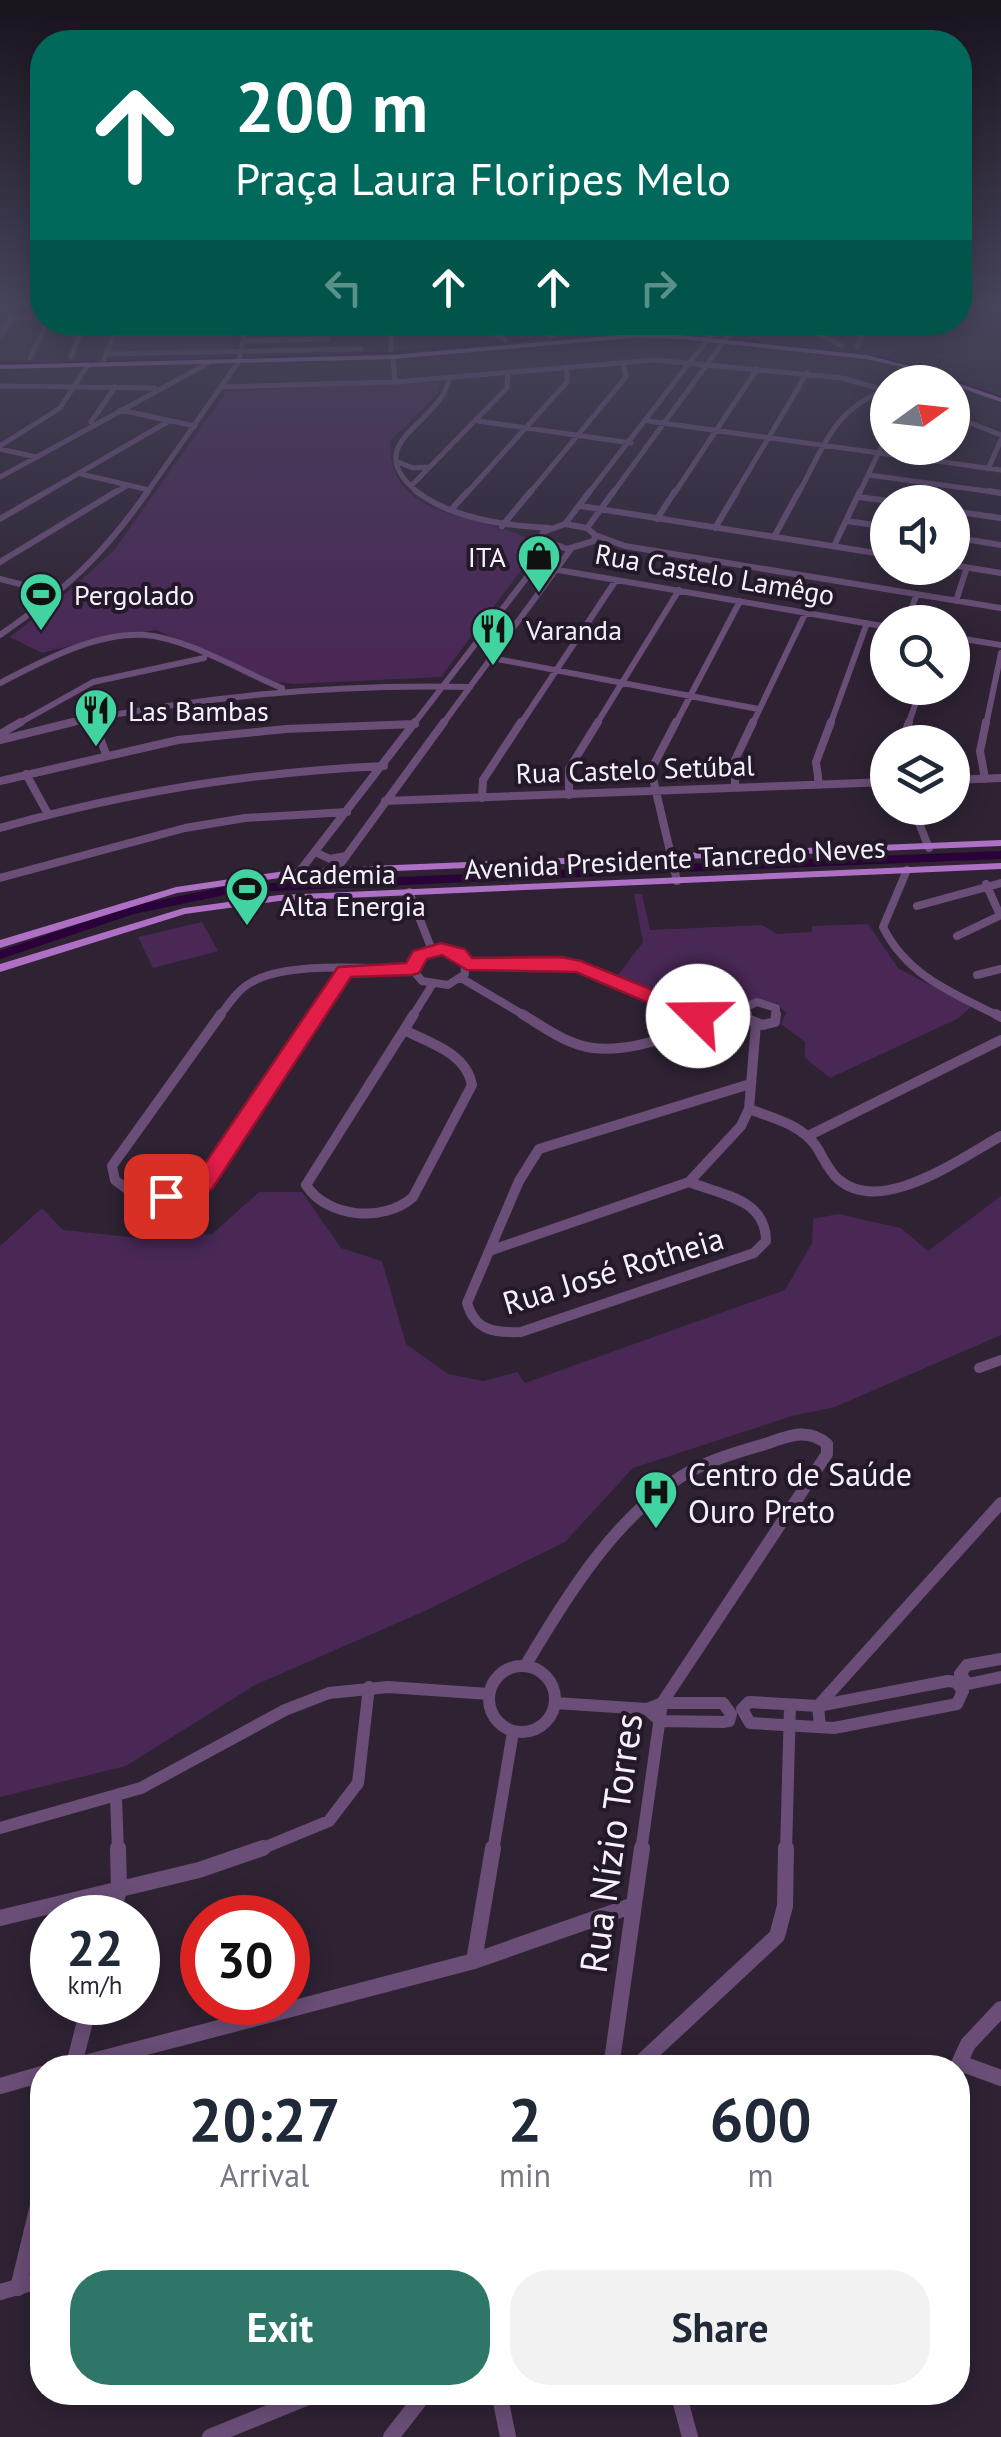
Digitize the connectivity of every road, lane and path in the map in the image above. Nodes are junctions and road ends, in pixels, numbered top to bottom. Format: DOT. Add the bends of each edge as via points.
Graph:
graph roads {
  1 [pos="39,423"];
  2 [pos="94,423"];
  3 [pos="166,423"];
  4 [pos="178,423"];
  5 [pos="197,423"];
  6 [pos="417,423"];
  7 [pos="476,423"];
  8 [pos="491,423"];
  9 [pos="528,423"];
  10 [pos="585,423"];
  11 [pos="646,423"];
  12 [pos="665,423"];
  13 [pos="723,423"];
  14 [pos="779,423"];
  15 [pos="838,423"];
  16 [pos="970,423"];
  17 [pos="195,426"];
  18 [pos="524,427"];
  19 [pos="718,430"];
  20 [pos="575,434"];
  21 [pos="770,438"];
  22 [pos="1001,438"];
  23 [pos="630,443"];
  24 [pos="822,444"];
  25 [pos="0,447"];
  26 [pos="870,451"];
  27 [pos="34,456"];
  28 [pos="398,462"];
  29 [pos="872,465"];
  30 [pos="965,465"];
  31 [pos="430,467"];
  32 [pos="988,468"];
  33 [pos="1001,470"];
  34 [pos="82,474"];
  35 [pos="0,475"];
  36 [pos="868,475"];
  37 [pos="128,485"];
  38 [pos="411,486"];
  39 [pos="149,490"];
  40 [pos="1001,493"];
  41 [pos="859,497"];
  42 [pos="870,498"];
  43 [pos="580,506"];
  44 [pos="450,510"];
  45 [pos="602,510"];
  46 [pos="970,514"];
  47 [pos="1001,518"];
  48 [pos="0,519"];
  49 [pos="657,519"];
  50 [pos="847,521"];
  51 [pos="565,524"];
  52 [pos="870,524"];
  53 [pos="502,526"];
  54 [pos="518,528"];
  55 [pos="549,528"];
  56 [pos="587,528"];
  57 [pos="714,528"];
  58 [pos="595,536"];
  59 [pos="774,537"];
  60 [pos="541,539"];
  61 [pos="970,540"];
  62 [pos="1001,545"];
  63 [pos="550,546"];
  64 [pos="586,546"];
  65 [pos="625,546"];
  66 [pos="834,546"];
  67 [pos="571,549"];
  68 [pos="870,552"];
  69 [pos="2,559"];
  70 [pos="536,566"];
  71 [pos="970,568"];
  72 [pos="555,569"];
  73 [pos="1001,573"];
  74 [pos="0,579"];
  75 [pos="616,580"];
  76 [pos="961,585"];
  77 [pos="679,590"];
  78 [pos="59,594"];
  79 [pos="917,594"];
  80 [pos="740,600"];
  81 [pos="956,601"];
  82 [pos="913,605"];
  83 [pos="1001,608"];
  84 [pos="806,612"];
  85 [pos="866,623"];
  86 [pos="870,624"];
  87 [pos="0,626"];
  88 [pos="16,626"];
  89 [pos="0,634"];
  90 [pos="970,640"];
  91 [pos="1001,645"];
  92 [pos="1001,653"];
  93 [pos="205,658"];
  94 [pos="492,658"];
  95 [pos="556,670"];
  96 [pos="621,682"];
  97 [pos="0,684"];
  98 [pos="444,686"];
  99 [pos="470,687"];
  100 [pos="288,690"];
  101 [pos="690,696"];
  102 [pos="428,706"];
  103 [pos="447,706"];
  104 [pos="758,709"];
  105 [pos="92,716"];
  106 [pos="415,724"];
  107 [pos="0,737"];
  108 [pos="106,754"];
  109 [pos="384,766"];
  110 [pos="26,774"];
  111 [pos="985,778"];
  112 [pos="1001,778"];
  113 [pos="970,779"];
  114 [pos="0,781"];
  115 [pos="870,783"];
  116 [pos="819,785"];
  117 [pos="735,787"];
  118 [pos="653,791"];
  119 [pos="569,794"];
  120 [pos="482,798"];
  121 [pos="385,801"];
  122 [pos="347,812"];
  123 [pos="48,814"];
  124 [pos="920,825"];
  125 [pos="0,828"];
  126 [pos="1001,844"];
  127 [pos="930,848"];
  128 [pos="315,852"];
  129 [pos="346,856"];
  130 [pos="1001,866"];
  131 [pos="674,869"];
  132 [pos="336,870"];
  133 [pos="908,870"];
  134 [pos="299,872"];
  135 [pos="0,878"];
  136 [pos="1001,883"];
  137 [pos="986,884"];
  138 [pos="409,892"];
  139 [pos="917,906"];
  140 [pos="1000,915"];
  141 [pos="957,936"];
  142 [pos="0,944"];
  143 [pos="432,950"];
  144 [pos="467,964"];
  145 [pos="0,968"];
  146 [pos="1001,968"];
  147 [pos="412,969"];
  148 [pos="345,971"];
  149 [pos="976,974"];
  150 [pos="461,978"];
  151 [pos="432,985"];
  152 [pos="684,1012"];
  153 [pos="745,1016"];
  154 [pos="1001,1018"];
  155 [pos="715,1020"];
  156 [pos="756,1024"];
  157 [pos="401,1029"];
  158 [pos="684,1030"];
  159 [pos="1001,1040"];
  160 [pos="750,1084"];
  161 [pos="749,1109"];
  162 [pos="808,1136"];
  163 [pos="1001,1136"];
  164 [pos="689,1182"];
  165 [pos="489,1251"];
  166 [pos="1001,1360"];
  167 [pos="979,1368"];
  168 [pos="1001,1502"];
  169 [pos="1001,1659"];
  170 [pos="525,1666"];
  171 [pos="1001,1677"];
  172 [pos="369,1687"];
  173 [pos="489,1694"];
  174 [pos="555,1703"];
  175 [pos="790,1705"];
  176 [pos="654,1706"];
  177 [pos="818,1706"];
  178 [pos="660,1721"];
  179 [pos="792,1726"];
  180 [pos="820,1726"];
  181 [pos="512,1732"];
  182 [pos="116,1798"];
  183 [pos="0,1828"];
  184 [pos="119,1889"];
  185 [pos="118,1895"];
  186 [pos="634,1905"];
  187 [pos="0,1918"];
  188 [pos="474,1961"];
  189 [pos="1001,2009"];
  190 [pos="83,2025"];
  191 [pos="75,2055"];
  192 [pos="117,2055"];
  193 [pos="613,2055"];
  194 [pos="650,2055"];
  195 [pos="963,2055"];
  196 [pos="970,2068"];
  197 [pos="30,2077"];
  198 [pos="1001,2078"];
  199 [pos="0,2086"];
  200 [pos="30,2226"];
  201 [pos="9,2290"];
  202 [pos="288,2405"];
  203 [pos="416,2405"];
  204 [pos="502,2405"];
  205 [pos="681,2405"];
  206 [pos="210,2437"];
  207 [pos="391,2437"];
  208 [pos="508,2437"];
  209 [pos="690,2437"];
  1 -- 25 [label="street"];
  2 -- 27 [label="street"];
  3 -- 34 [label="street"];
  4 -- 17 [label="street"];
  5 -- 17 [label="street"];
  6 -- 28 [label="street" via="400,440"];
  7 -- 31 [label="street"];
  8 -- 18 [label="street"];
  9 -- 18 [label="street"];
  10 -- 20 [label="street"];
  11 -- 23 [label="street"];
  12 -- 19 [label="street"];
  12 -- 45 [label="street"];
  13 -- 19 [label="street"];
  14 -- 21 [label="street"];
  15 -- 24 [label="street"];
  16 -- 22 [label="street"];
  17 -- 39 [label="street"];
  18 -- 20 [label="street"];
  18 -- 44 [label="street"];
  19 -- 21 [label="street"];
  19 -- 49 [label="street"];
  20 -- 23 [label="street"];
  20 -- 53 [label="street"];
  21 -- 24 [label="street"];
  21 -- 57 [label="street"];
  22 -- 32 [label="street"];
  23 -- 43 [label="street"];
  24 -- 26 [label="street"];
  24 -- 59 [label="street"];
  25 -- 27 [label="street"];
  27 -- 35 [label="street"];
  28 -- 31 [label="street"];
  28 -- 38 [label="street"];
  29 -- 36 [label="street"];
  30 -- 32 [label="street"];
  31 -- 38 [label="street"];
  32 -- 33 [label="street"];
  34 -- 37 [label="street"];
  34 -- 48 [label="street"];
  36 -- 40 [label="street"];
  36 -- 41 [label="street"];
  37 -- 39 [label="street"];
  37 -- 69 [label="street"];
  38 -- 44 [label="street"];
  39 -- 78 [label="street" via="112,543"];
  41 -- 42 [label="street"];
  41 -- 50 [label="street"];
  43 -- 45 [label="street"];
  43 -- 51 [label="street"];
  44 -- 53 [label="street"];
  45 -- 49 [label="street"];
  45 -- 56 [label="street"];
  46 -- 47 [label="street"];
  49 -- 57 [label="street"];
  50 -- 52 [label="street"];
  50 -- 66 [label="street"];
  51 -- 55 [label="street"];
  51 -- 56 [label="street"];
  53 -- 54 [label="street"];
  54 -- 55 [label="street"];
  54 -- 60 [label="street"];
  55 -- 60 [label="street"];
  56 -- 58 [label="street"];
  57 -- 59 [label="street"];
  58 -- 64 [label="street"];
  58 -- 65 [label="street"];
  59 -- 66 [label="street"];
  60 -- 63 [label="street"];
  61 -- 62 [label="street"];
  63 -- 67 [label="street"];
  63 -- 70 [label="street"];
  64 -- 65 [label="street"];
  64 -- 67 [label="street"];
  65 -- 79 [label="street"];
  66 -- 68 [label="street"];
  67 -- 72 [label="street"];
  70 -- 72 [label="street, Rua Castelo Lamêgo"];
  70 -- 98 [label="street"];
  71 -- 73 [label="street"];
  72 -- 75 [label="street, Rua Castelo Lamêgo"];
  72 -- 94 [label="street"];
  74 -- 78 [label="street"];
  75 -- 77 [label="street, Rua Castelo Lamêgo"];
  75 -- 95 [label="street"];
  76 -- 81 [label="street"];
  77 -- 80 [label="street, Rua Castelo Lamêgo"];
  77 -- 96 [label="street"];
  78 -- 88 [label="street"];
  79 -- 81 [label="street"];
  79 -- 82 [label="street"];
  80 -- 84 [label="street, Rua Castelo Lamêgo"];
  80 -- 101 [label="street"];
  81 -- 83 [label="street"];
  84 -- 85 [label="street, Rua Castelo Lamêgo"];
  84 -- 104 [label="street"];
  85 -- 86 [label="street, Rua Castelo Lamêgo"];
  85 -- 116 [label="street" via="816,762"];
  87 -- 88 [label="street"];
  88 -- 89 [label="street"];
  90 -- 91 [label="street"];
  92 -- 111 [label="street" via="980,750"];
  93 -- 97 [label="street" via="150,636 82,647"];
  93 -- 100 [label="street"];
  93 -- 107 [label="street" via="93,682"];
  94 -- 95 [label="street"];
  94 -- 99 [label="street"];
  95 -- 96 [label="street"];
  95 -- 120 [label="street" via="483,780"];
  96 -- 101 [label="street"];
  96 -- 119 [label="street" via="569,770"];
  98 -- 99 [label="street"];
  98 -- 100 [label="street"];
  98 -- 102 [label="street"];
  99 -- 103 [label="street"];
  100 -- 105 [label="street"];
  101 -- 104 [label="street"];
  101 -- 118 [label="street" via="651,770"];
  102 -- 103 [label="street"];
  102 -- 106 [label="street"];
  103 -- 121 [label="street"];
  104 -- 117 [label="street" via="735,760"];
  105 -- 107 [label="street"];
  105 -- 108 [label="street"];
  106 -- 108 [label="street" via="231,733"];
  106 -- 109 [label="street"];
  108 -- 110 [label="street"];
  109 -- 122 [label="street"];
  109 -- 123 [label="street" via="185,782"];
  110 -- 114 [label="street"];
  110 -- 123 [label="street"];
  111 -- 112 [label="street"];
  111 -- 113 [label="street"];
  115 -- 116 [label="street, Rua Castelo Setúbal"];
  116 -- 117 [label="street, Rua Castelo Setúbal"];
  117 -- 118 [label="street, Rua Castelo Setúbal"];
  118 -- 119 [label="street, Rua Castelo Setúbal"];
  118 -- 131 [label="street"];
  119 -- 120 [label="street, Rua Castelo Setúbal"];
  120 -- 121 [label="street, Rua Castelo Setúbal"];
  121 -- 129 [label="street"];
  122 -- 128 [label="street"];
  122 -- 135 [label="street" via="185,828"];
  123 -- 125 [label="street"];
  124 -- 127 [label="street"];
  126 -- 127 [label="main road, Avenida Presidente Tancredo Neves"];
  127 -- 131 [label="main road, Avenida Presidente Tancredo Neves"];
  128 -- 129 [label="street" via="330,859"];
  128 -- 134 [label="street"];
  129 -- 132 [label="street"];
  130 -- 133 [label="main road, Avenida Presidente Tancredo Neves"];
  131 -- 132 [label="main road, Avenida Presidente Tancredo Neves"];
  131 -- 133 [label="main road, Avenida Presidente Tancredo Neves"];
  131 -- 138 [label="main road, Avenida Presidente Tancredo Neves"];
  132 -- 134 [label="main road, Avenida Presidente Tancredo Neves"];
  133 -- 154 [label="street" via="883,927 890,948 918,974"];
  134 -- 142 [label="main road, Avenida Presidente Tancredo Neves" via="176,890"];
  136 -- 137 [label="street"];
  137 -- 139 [label="street"];
  137 -- 140 [label="street"];
  138 -- 143 [label="street"];
  138 -- 145 [label="main road, Avenida Presidente Tancredo Neves" via="280,898 184,912"];
  140 -- 141 [label="street"];
  143 -- 144 [label="street" via="450,950"];
  143 -- 147 [label="street" via="415,959"];
  144 -- 150 [label="street"];
  144 -- 152 [label="street" via="581,967"];
  146 -- 149 [label="street"];
  147 -- 148 [label="street"];
  147 -- 151 [label="street"];
  148 -- 148 [label="street" via="278,975 242,988 112,1166 120,1189 166,1196 204,1183"];
  150 -- 151 [label="street"];
  150 -- 158 [label="street" via="590,1048 623,1048"];
  151 -- 157 [label="street"];
  152 -- 155 [label="street"];
  152 -- 158 [label="street"];
  153 -- 155 [label="street"];
  153 -- 156 [label="street"];
  153 -- 156 [label="street" via="746,1007 757,1002 776,1008 775,1022"];
  155 -- 158 [label="street"];
  156 -- 160 [label="street"];
  157 -- 157 [label="street" via="306,1184 334,1209 385,1213 413,1197 472,1086 462,1063"];
  159 -- 162 [label="street"];
  160 -- 161 [label="street"];
  160 -- 165 [label="street, Rua José Rotheia" via="540,1149"];
  161 -- 162 [label="street"];
  161 -- 164 [label="street"];
  162 -- 163 [label="street" via="838,1179 883,1193"];
  164 -- 165 [label="street"];
  164 -- 165 [label="street, Rua José Rotheia" via="754,1207 766,1222 766,1241 754,1253 501,1333 475,1323 467,1303"];
  166 -- 167 [label="street"];
  168 -- 177 [label="street"];
  169 -- 171 [label="street" via="967,1665 960,1674 968,1684"];
  170 -- 173 [label="street" via="502,1672"];
  170 -- 174 [label="street" via="550,1682"];
  170 -- 176 [label="street, Rua Nízio Torres" via="611,1541 663,1490 738,1452 798,1434 823,1439 827,1454"];
  172 -- 173 [label="street"];
  172 -- 182 [label="street" via="332,1692 276,1713"];
  172 -- 184 [label="street" via="358,1783 330,1821 199,1870"];
  173 -- 181 [label="street" via="494,1717"];
  174 -- 176 [label="street"];
  174 -- 181 [label="street" via="536,1730"];
  175 -- 177 [label="street"];
  175 -- 179 [label="street"];
  175 -- 179 [label="street" via="749,1702 742,1710 750,1723"];
  176 -- 178 [label="street, Rua Nízio Torres"];
  176 -- 178 [label="street" via="723,1703 731,1714 723,1722"];
  177 -- 180 [label="street"];
  177 -- 180 [label="street" via="948,1681 964,1691 957,1704"];
  178 -- 186 [label="street, Rua Nízio Torres"];
  179 -- 180 [label="street"];
  179 -- 194 [label="street" via="785,1906 777,1936"];
  181 -- 188 [label="street"];
  182 -- 183 [label="street"];
  182 -- 184 [label="street"];
  184 -- 185 [label="street"];
  184 -- 187 [label="street"];
  186 -- 188 [label="street"];
  186 -- 193 [label="street, Rua Nízio Torres"];
  188 -- 192 [label="street"];
  189 -- 195 [label="street"];
  190 -- 191 [label="street"];
  196 -- 198 [label="street"];
  197 -- 199 [label="street"];
  200 -- 201 [label="street"];
  202 -- 206 [label="street"];
  203 -- 207 [label="street"];
  204 -- 208 [label="street"];
  205 -- 209 [label="street"];
}
